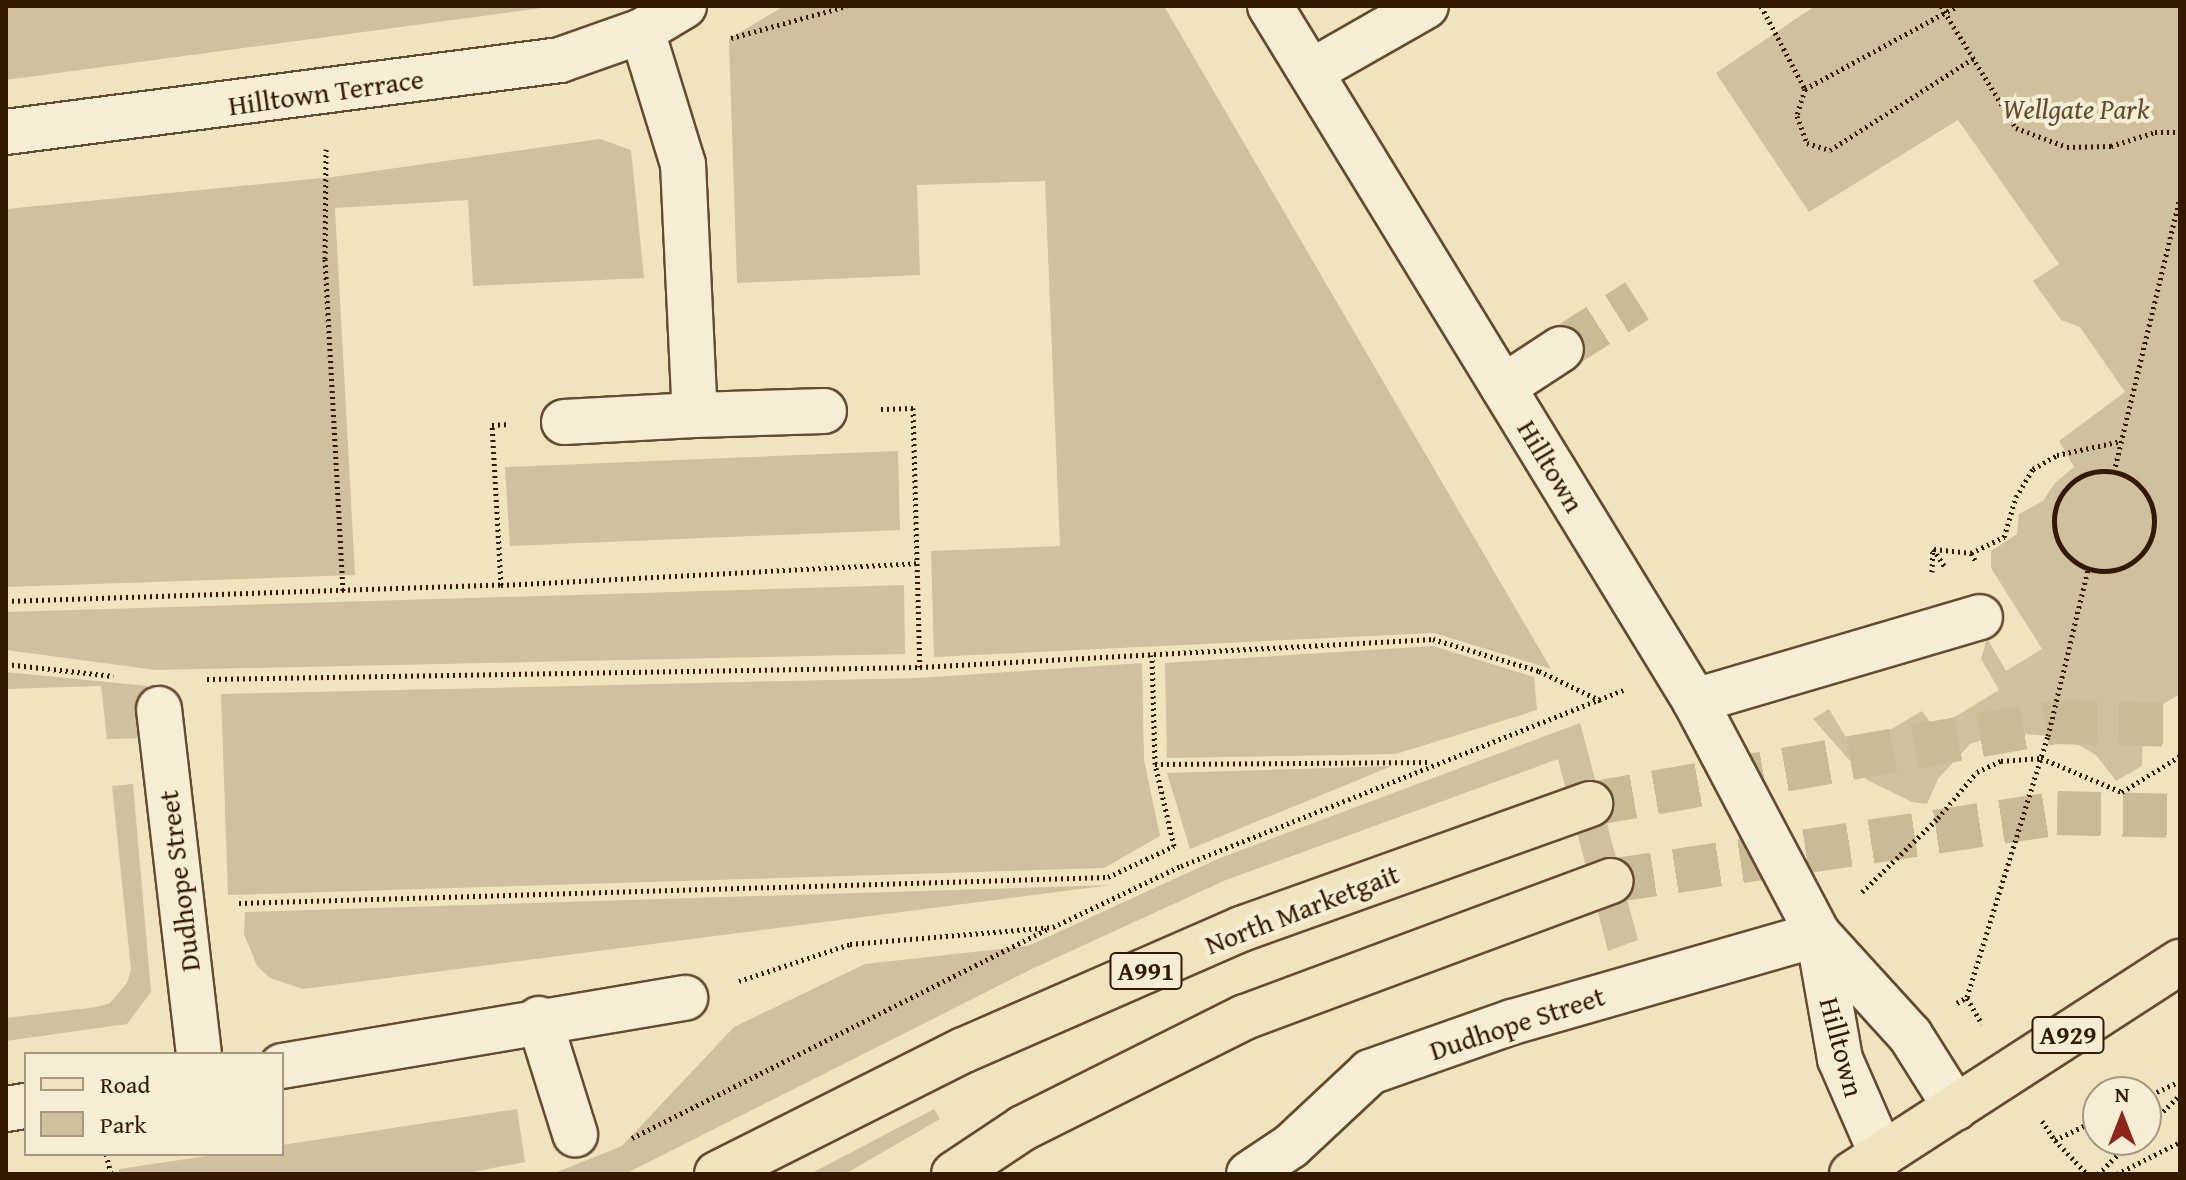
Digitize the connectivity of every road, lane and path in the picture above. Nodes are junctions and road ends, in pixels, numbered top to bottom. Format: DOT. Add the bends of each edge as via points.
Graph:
graph roads {
  1 [pos="684,6"];
  2 [pos="847,6"];
  3 [pos="1270,6"];
  4 [pos="1426,6"];
  5 [pos="1761,6"];
  6 [pos="1941,6"];
  7 [pos="1957,6"];
  8 [pos="1945,12"];
  9 [pos="642,31"];
  10 [pos="1974,58"];
  11 [pos="1312,71"];
  12 [pos="1805,89"];
  13 [pos="6,132"];
  14 [pos="2180,132"];
  15 [pos="328,185"];
  16 [pos="2180,198"];
  17 [pos="1561,349"];
  18 [pos="1503,387"];
  19 [pos="824,411"];
  20 [pos="695,415"];
  21 [pos="564,422"];
  22 [pos="492,425"];
  23 [pos="915,456"];
  24 [pos="2114,472"];
  25 [pos="1933,549"];
  26 [pos="1971,553"];
  27 [pos="918,563"];
  28 [pos="2088,570"];
  29 [pos="501,585"];
  30 [pos="343,591"];
  31 [pos="6,601"];
  32 [pos="1980,617"];
  33 [pos="1152,655"];
  34 [pos="1671,663"];
  35 [pos="6,664"];
  36 [pos="920,667"];
  37 [pos="126,677"];
  38 [pos="203,680"];
  39 [pos="1602,701"];
  40 [pos="1695,701"];
  41 [pos="159,709"];
  42 [pos="2180,756"];
  43 [pos="2041,758"];
  44 [pos="1435,762"];
  45 [pos="1155,764"];
  46 [pos="1590,804"];
  47 [pos="1610,881"];
  48 [pos="182,903"];
  49 [pos="1053,927"];
  50 [pos="1818,934"];
  51 [pos="2180,962"];
  52 [pos="685,998"];
  53 [pos="539,1019"];
  54 [pos="1910,1035"];
  55 [pos="199,1052"];
  56 [pos="284,1066"];
  57 [pos="2180,1095"];
  58 [pos="1956,1108"];
  59 [pos="2162,1112"];
  60 [pos="575,1134"];
  61 [pos="2055,1140"];
  62 [pos="623,1142"];
  63 [pos="2180,1142"];
  64 [pos="2117,1156"];
  65 [pos="1867,1165"];
  66 [pos="717,1174"];
  67 [pos="954,1174"];
  68 [pos="1249,1174"];
  69 [pos="2087,1174"];
  70 [pos="2098,1174"];
  71 [pos="2117,1174"];
  1 -- 9 [label="street, Hilltown Terrace"];
  2 -- 9 [label="path" via="729,39"];
  3 -- 11 [label="street, Hilltown"];
  4 -- 11 [label="street"];
  5 -- 12 [label="path"];
  6 -- 8 [label="path"];
  7 -- 8 [label="path"];
  8 -- 10 [label="path"];
  8 -- 12 [label="path"];
  9 -- 13 [label="street, Hilltown Terrace" via="560,60"];
  9 -- 20 [label="street" via="683,164"];
  10 -- 12 [label="path" via="1830,150 1807,143 1797,116"];
  10 -- 14 [label="path" via="2016,128 2067,147 2111,146 2155,132"];
  11 -- 18 [label="street, Hilltown"];
  15 -- 30 [label="path" via="325,259"];
  16 -- 24 [label="path"];
  17 -- 18 [label="street"];
  18 -- 34 [label="street, Hilltown"];
  19 -- 20 [label="street"];
  20 -- 21 [label="street"];
  22 -- 29 [label="path"];
  23 -- 27 [label="path"];
  24 -- 28 [label="path" via="2081,476 2067,486 2055,509 2055,533 2062,549"];
  24 -- 28 [label="path" via="2142,487 2151,501 2153,533 2147,549 2128,565 2105,572"];
  25 -- 26 [label="path"];
  27 -- 29 [label="path"];
  27 -- 36 [label="path"];
  28 -- 43 [label="path"];
  29 -- 30 [label="path"];
  30 -- 31 [label="path"];
  32 -- 40 [label="street"];
  33 -- 36 [label="path"];
  33 -- 39 [label="path" via="1433,639 1539,671"];
  33 -- 45 [label="path"];
  34 -- 39 [label="path"];
  34 -- 40 [label="street, Hilltown"];
  35 -- 37 [label="path"];
  36 -- 38 [label="path"];
  39 -- 44 [label="path"];
  40 -- 50 [label="street, Hilltown"];
  41 -- 48 [label="street, Dudhope Street"];
  42 -- 43 [label="path" via="2122,792"];
  43 -- 50 [label="path" via="2001,761 1977,772 1938,818"];
  43 -- 54 [label="path" via="1967,997"];
  44 -- 45 [label="path"];
  44 -- 49 [label="path" via="1181,866"];
  45 -- 48 [label="path" via="1174,846 1108,877"];
  46 -- 66 [label="main road, North Marketgait / A991" via="1241,929 964,1050"];
  47 -- 67 [label="main road" via="1245,1017 1023,1128"];
  48 -- 55 [label="street, Dudhope Street"];
  49 -- 52 [label="path" via="850,944"];
  49 -- 62 [label="path"];
  50 -- 54 [label="street, Hilltown"];
  50 -- 65 [label="street, Hilltown" via="1840,1059"];
  50 -- 68 [label="street, Dudhope Street" via="1512,1022 1370,1072 1291,1146"];
  51 -- 58 [label="main road, A929"];
  52 -- 53 [label="street"];
  53 -- 56 [label="street"];
  53 -- 60 [label="street"];
  54 -- 58 [label="street, Hilltown"];
  57 -- 59 [label="path"];
  58 -- 65 [label="main road, A929"];
  61 -- 69 [label="path"];
  63 -- 71 [label="path"];
  64 -- 70 [label="path"];
}
